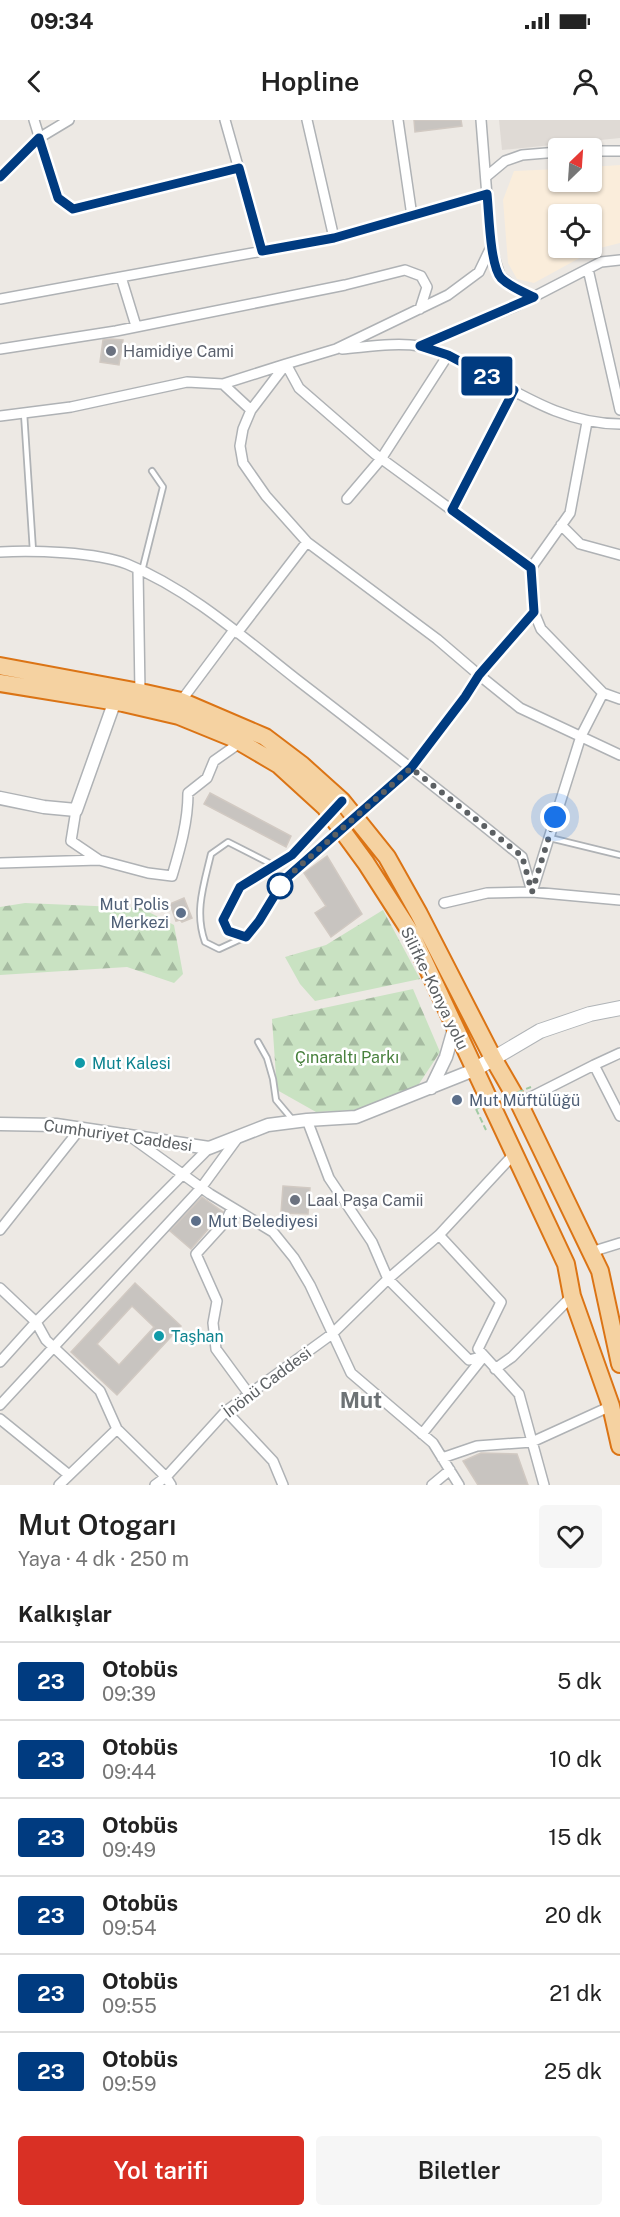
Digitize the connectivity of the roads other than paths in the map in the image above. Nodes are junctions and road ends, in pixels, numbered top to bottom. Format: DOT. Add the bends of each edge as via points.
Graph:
graph roads {
  1 [pos="34,120"];
  2 [pos="69,120"];
  3 [pos="225,120"];
  4 [pos="307,120"];
  5 [pos="398,120"];
  6 [pos="481,120"];
  7 [pos="39,138"];
  8 [pos="602,151"];
  9 [pos="620,151"];
  10 [pos="548,153"];
  11 [pos="239,168"];
  12 [pos="487,176"];
  13 [pos="0,177"];
  14 [pos="487,194"];
  15 [pos="412,216"];
  16 [pos="334,238"];
  17 [pos="492,247"];
  18 [pos="262,251"];
  19 [pos="620,261"];
  20 [pos="588,269"];
  21 [pos="121,277"];
  22 [pos="534,297"];
  23 [pos="0,299"];
  24 [pos="420,309"];
  25 [pos="136,326"];
  26 [pos="420,346"];
  27 [pos="0,349"];
  28 [pos="336,349"];
  29 [pos="448,355"];
  30 [pos="286,364"];
  31 [pos="223,384"];
  32 [pos="514,390"];
  33 [pos="251,410"];
  34 [pos="620,410"];
  35 [pos="24,413"];
  36 [pos="0,416"];
  37 [pos="587,422"];
  38 [pos="620,424"];
  39 [pos="381,459"];
  40 [pos="152,471"];
  41 [pos="347,499"];
  42 [pos="452,510"];
  43 [pos="561,525"];
  44 [pos="307,542"];
  45 [pos="0,552"];
  46 [pos="33,552"];
  47 [pos="620,555"];
  48 [pos="531,568"];
  49 [pos="140,570"];
  50 [pos="534,612"];
  51 [pos="235,632"];
  52 [pos="0,666"];
  53 [pos="479,675"];
  54 [pos="0,683"];
  55 [pos="140,692"];
  56 [pos="603,693"];
  57 [pos="117,695"];
  58 [pos="620,699"];
  59 [pos="181,702"];
  60 [pos="581,736"];
  61 [pos="241,742"];
  62 [pos="620,755"];
  63 [pos="411,768"];
  64 [pos="0,798"];
  65 [pos="342,801"];
  66 [pos="76,810"];
  67 [pos="329,813"];
  68 [pos="356,817"];
  69 [pos="342,829"];
  70 [pos="549,837"];
  71 [pos="620,855"];
  72 [pos="99,860"];
  73 [pos="0,863"];
  74 [pos="275,866"];
  75 [pos="532,892"];
  76 [pos="620,900"];
  77 [pos="444,903"];
  78 [pos="246,937"];
  79 [pos="620,999"];
  80 [pos="620,1008"];
  81 [pos="590,1014"];
  82 [pos="454,1029"];
  83 [pos="258,1042"];
  84 [pos="620,1053"];
  85 [pos="493,1058"];
  86 [pos="594,1065"];
  87 [pos="474,1070"];
  88 [pos="430,1088"];
  89 [pos="519,1103"];
  90 [pos="620,1116"];
  91 [pos="307,1120"];
  92 [pos="294,1121"];
  93 [pos="0,1124"];
  94 [pos="81,1129"];
  95 [pos="129,1135"];
  96 [pos="238,1136"];
  97 [pos="209,1148"];
  98 [pos="515,1154"];
  99 [pos="182,1175"];
  100 [pos="201,1188"];
  101 [pos="232,1208"];
  102 [pos="0,1230"];
  103 [pos="439,1234"];
  104 [pos="620,1243"];
  105 [pos="591,1252"];
  106 [pos="388,1279"];
  107 [pos="0,1288"];
  108 [pos="572,1296"];
  109 [pos="36,1322"];
  110 [pos="332,1334"];
  111 [pos="54,1347"];
  112 [pos="484,1356"];
  113 [pos="0,1362"];
  114 [pos="620,1364"];
  115 [pos="495,1368"];
  116 [pos="249,1394"];
  117 [pos="0,1405"];
  118 [pos="611,1406"];
  119 [pos="226,1411"];
  120 [pos="0,1419"];
  121 [pos="117,1429"];
  122 [pos="422,1434"];
  123 [pos="532,1442"];
  124 [pos="620,1446"];
  125 [pos="442,1458"];
  126 [pos="450,1470"];
  127 [pos="69,1475"];
  128 [pos="168,1481"];
  129 [pos="59,1485"];
  130 [pos="155,1485"];
  131 [pos="283,1485"];
  132 [pos="432,1485"];
  133 [pos="459,1485"];
  134 [pos="544,1485"];
  1 -- 7 [label="street"];
  2 -- 7 [label="street"];
  3 -- 11 [label="street"];
  4 -- 16 [label="street"];
  5 -- 15 [label="street"];
  6 -- 12 [label="street"];
  7 -- 11 [label="street" via="58,198 73,209"];
  7 -- 13 [label="street"];
  8 -- 9 [label="street"];
  10 -- 12 [label="street" via="505,161"];
  11 -- 18 [label="street"];
  12 -- 14 [label="street"];
  14 -- 15 [label="street"];
  14 -- 17 [label="street"];
  15 -- 16 [label="street"];
  16 -- 18 [label="street"];
  17 -- 22 [label="street" via="500,276"];
  17 -- 24 [label="street" via="479,272 448,295"];
  18 -- 21 [label="street"];
  19 -- 20 [label="street" via="601,262"];
  20 -- 22 [label="street"];
  20 -- 34 [label="street"];
  21 -- 23 [label="street"];
  21 -- 25 [label="street"];
  22 -- 26 [label="street"];
  24 -- 25 [label="street" via="428,287 421,276 405,270"];
  24 -- 28 [label="street"];
  25 -- 27 [label="street"];
  26 -- 28 [label="street"];
  26 -- 29 [label="street"];
  28 -- 30 [label="street"];
  29 -- 32 [label="street"];
  29 -- 39 [label="street"];
  30 -- 31 [label="street"];
  30 -- 33 [label="street"];
  30 -- 39 [label="street" via="299,388"];
  31 -- 33 [label="street"];
  31 -- 35 [label="street" via="187,382"];
  32 -- 37 [label="street" via="547,408"];
  32 -- 42 [label="street"];
  33 -- 44 [label="street" via="240,446 243,464"];
  35 -- 36 [label="street"];
  35 -- 46 [label="lane"];
  37 -- 38 [label="street"];
  37 -- 43 [label="street" via="570,513"];
  39 -- 41 [label="street"];
  39 -- 42 [label="street"];
  40 -- 49 [label="lane" via="163,487"];
  42 -- 48 [label="street"];
  43 -- 47 [label="street" via="580,544"];
  43 -- 48 [label="street"];
  44 -- 51 [label="street"];
  44 -- 53 [label="street"];
  45 -- 46 [label="street"];
  46 -- 49 [label="street" via="89,556"];
  48 -- 50 [label="street"];
  49 -- 51 [label="street" via="167,583"];
  49 -- 55 [label="street"];
  50 -- 53 [label="street"];
  50 -- 56 [label="street" via="541,629"];
  51 -- 59 [label="street"];
  51 -- 63 [label="street"];
  52 -- 57 [label="highway, Silifke-Konya yolu"];
  53 -- 60 [label="street" via="520,708"];
  53 -- 63 [label="street"];
  54 -- 57 [label="highway, Silifke-Konya yolu"];
  55 -- 57 [label="highway, Silifke-Konya yolu"];
  55 -- 59 [label="highway, Silifke-Konya yolu"];
  56 -- 58 [label="street"];
  56 -- 60 [label="street"];
  57 -- 61 [label="highway, Silifke-Konya yolu"];
  57 -- 66 [label="street"];
  59 -- 65 [label="highway, Silifke-Konya yolu" via="264,737"];
  60 -- 62 [label="street"];
  60 -- 70 [label="street"];
  61 -- 67 [label="highway, Silifke-Konya yolu" via="279,765"];
  61 -- 72 [label="street" via="214,761 207,778 188,793 182,842 172,876"];
  63 -- 68 [label="street"];
  63 -- 75 [label="street" via="522,856"];
  64 -- 66 [label="street"];
  65 -- 67 [label="lane"];
  65 -- 68 [label="highway, Silifke-Konya yolu"];
  66 -- 72 [label="street" via="71,841"];
  67 -- 69 [label="highway, Silifke-Konya yolu"];
  67 -- 74 [label="lane" via="292,855"];
  68 -- 69 [label="lane"];
  68 -- 85 [label="highway, Silifke-Konya yolu" via="387,857"];
  69 -- 78 [label="lane" via="284,880"];
  69 -- 82 [label="highway, Silifke-Konya yolu" via="411,933"];
  70 -- 71 [label="lane"];
  70 -- 75 [label="street"];
  72 -- 73 [label="street"];
  74 -- 78 [label="lane" via="240,887 223,920 228,931"];
  74 -- 78 [label="lane" via="228,843 211,854 201,895 199,926 205,942 219,949"];
  75 -- 76 [label="street"];
  75 -- 77 [label="street" via="487,893"];
  79 -- 81 [label="main road"];
  80 -- 81 [label="main road"];
  81 -- 85 [label="main road" via="540,1031"];
  82 -- 87 [label="highway, Silifke-Konya yolu"];
  82 -- 88 [label="street" via="446,1057"];
  83 -- 92 [label="lane" via="267,1058 276,1100"];
  84 -- 86 [label="street"];
  85 -- 87 [label="main road"];
  85 -- 89 [label="highway, Silifke-Konya yolu"];
  86 -- 89 [label="street"];
  86 -- 90 [label="street"];
  87 -- 88 [label="street, Cumhuriyet Caddesi"];
  87 -- 98 [label="highway, Silifke-Konya yolu"];
  88 -- 91 [label="street, Cumhuriyet Caddesi" via="356,1117"];
  89 -- 105 [label="highway, Silifke-Konya yolu"];
  91 -- 92 [label="street, Cumhuriyet Caddesi"];
  91 -- 106 [label="street" via="329,1178 372,1242"];
  92 -- 96 [label="street, Cumhuriyet Caddesi"];
  93 -- 94 [label="street, Cumhuriyet Caddesi"];
  94 -- 95 [label="street, Cumhuriyet Caddesi"];
  94 -- 102 [label="street"];
  95 -- 97 [label="street, Cumhuriyet Caddesi"];
  95 -- 99 [label="street"];
  96 -- 97 [label="street, Cumhuriyet Caddesi"];
  96 -- 100 [label="street"];
  97 -- 99 [label="street"];
  98 -- 103 [label="street, İnönü Caddesi"];
  98 -- 108 [label="highway, Silifke-Konya yolu" via="566,1264"];
  99 -- 100 [label="street"];
  99 -- 109 [label="street"];
  100 -- 101 [label="street"];
  100 -- 111 [label="street"];
  101 -- 110 [label="street" via="273,1232 294,1258"];
  101 -- 116 [label="street" via="226,1221 196,1254 217,1301 213,1323 216,1349"];
  103 -- 106 [label="street, İnönü Caddesi"];
  103 -- 112 [label="street" via="501,1302 478,1349"];
  104 -- 105 [label="street"];
  105 -- 114 [label="highway, Silifke-Konya yolu" via="600,1271"];
  106 -- 110 [label="street, İnönü Caddesi"];
  106 -- 112 [label="street" via="469,1359"];
  107 -- 109 [label="street"];
  108 -- 115 [label="street" via="512,1357"];
  108 -- 118 [label="highway, Silifke-Konya yolu"];
  109 -- 111 [label="street"];
  109 -- 113 [label="street"];
  110 -- 116 [label="street, İnönü Caddesi"];
  110 -- 122 [label="street" via="351,1373"];
  111 -- 117 [label="street"];
  111 -- 121 [label="street" via="100,1391"];
  112 -- 115 [label="street"];
  112 -- 122 [label="street"];
  115 -- 123 [label="street" via="519,1394"];
  116 -- 119 [label="street, İnönü Caddesi"];
  118 -- 123 [label="street"];
  118 -- 124 [label="highway, Silifke-Konya yolu"];
  119 -- 128 [label="street, İnönü Caddesi"];
  119 -- 131 [label="street" via="273,1461"];
  120 -- 127 [label="street"];
  121 -- 127 [label="street"];
  121 -- 128 [label="street"];
  122 -- 125 [label="street"];
  123 -- 125 [label="street" via="477,1446"];
  123 -- 134 [label="street"];
  125 -- 126 [label="street"];
  126 -- 132 [label="street"];
  126 -- 133 [label="street"];
  127 -- 129 [label="street"];
  128 -- 130 [label="street, İnönü Caddesi"];
}
